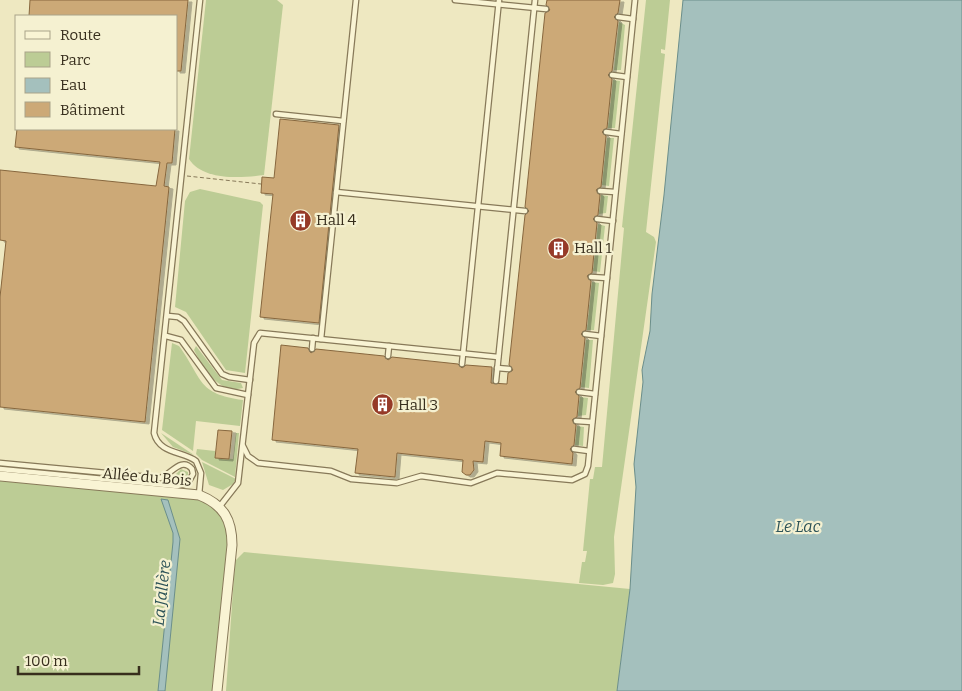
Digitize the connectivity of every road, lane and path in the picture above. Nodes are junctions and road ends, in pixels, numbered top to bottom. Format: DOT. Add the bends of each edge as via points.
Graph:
graph roads {
  1 [pos="200,0"];
  2 [pos="356,0"];
  3 [pos="455,0"];
  4 [pos="535,0"];
  5 [pos="635,0"];
  6 [pos="499,2"];
  7 [pos="534,8"];
  8 [pos="546,9"];
  9 [pos="618,17"];
  10 [pos="633,19"];
  11 [pos="612,75"];
  12 [pos="627,77"];
  13 [pos="276,114"];
  14 [pos="344,120"];
  15 [pos="606,132"];
  16 [pos="622,134"];
  17 [pos="182,176"];
  18 [pos="261,184"];
  19 [pos="600,191"];
  20 [pos="336,192"];
  21 [pos="616,192"];
  22 [pos="478,206"];
  23 [pos="513,210"];
  24 [pos="525,211"];
  25 [pos="597,219"];
  26 [pos="612,221"];
  27 [pos="591,277"];
  28 [pos="607,278"];
  29 [pos="168,316"];
  30 [pos="586,334"];
  31 [pos="166,336"];
  32 [pos="601,336"];
  33 [pos="313,338"];
  34 [pos="321,339"];
  35 [pos="389,346"];
  36 [pos="312,349"];
  37 [pos="463,353"];
  38 [pos="388,356"];
  39 [pos="498,357"];
  40 [pos="462,364"];
  41 [pos="497,368"];
  42 [pos="509,370"];
  43 [pos="250,380"];
  44 [pos="496,382"];
  45 [pos="579,392"];
  46 [pos="595,394"];
  47 [pos="248,395"];
  48 [pos="576,421"];
  49 [pos="592,422"];
  50 [pos="242,446"];
  51 [pos="574,449"];
  52 [pos="589,451"];
  53 [pos="0,463"];
  54 [pos="0,470"];
  55 [pos="0,476"];
  56 [pos="199,495"];
  57 [pos="220,506"];
  58 [pos="217,691"];
  1 -- 17 [label="lane"];
  2 -- 14 [label="lane"];
  3 -- 6 [label="lane"];
  4 -- 7 [label="lane"];
  5 -- 10 [label="lane"];
  6 -- 7 [label="lane"];
  6 -- 22 [label="lane"];
  7 -- 8 [label="lane"];
  7 -- 23 [label="lane"];
  9 -- 10 [label="lane"];
  10 -- 12 [label="lane"];
  11 -- 12 [label="lane"];
  12 -- 16 [label="lane"];
  13 -- 14 [label="lane"];
  14 -- 20 [label="lane"];
  15 -- 16 [label="lane"];
  16 -- 21 [label="lane"];
  17 -- 18 [label="path"];
  17 -- 29 [label="lane"];
  19 -- 21 [label="lane"];
  20 -- 22 [label="lane"];
  20 -- 34 [label="lane"];
  21 -- 26 [label="lane"];
  22 -- 23 [label="lane"];
  22 -- 37 [label="lane"];
  23 -- 24 [label="lane"];
  23 -- 39 [label="lane"];
  25 -- 26 [label="lane"];
  26 -- 28 [label="lane"];
  27 -- 28 [label="lane"];
  28 -- 32 [label="lane"];
  29 -- 31 [label="lane"];
  29 -- 43 [label="lane" via="184,320 222,374"];
  30 -- 32 [label="lane"];
  31 -- 47 [label="lane" via="181,340 216,388"];
  31 -- 56 [label="lane" via="155,437 165,447 196,461 201,474"];
  32 -- 46 [label="lane"];
  33 -- 34 [label="lane"];
  33 -- 36 [label="lane"];
  33 -- 43 [label="lane" via="260,334 254,343"];
  34 -- 35 [label="lane"];
  35 -- 37 [label="lane"];
  35 -- 38 [label="lane"];
  37 -- 39 [label="lane"];
  37 -- 40 [label="lane"];
  39 -- 41 [label="lane"];
  41 -- 42 [label="lane"];
  41 -- 44 [label="lane"];
  43 -- 47 [label="lane"];
  45 -- 46 [label="lane"];
  46 -- 49 [label="lane"];
  47 -- 50 [label="lane"];
  48 -- 49 [label="lane"];
  49 -- 52 [label="lane"];
  50 -- 52 [label="lane" via="248,456 258,462 331,471 351,479 397,483 425,476 471,483 503,472 576,479 587,471"];
  50 -- 57 [label="lane" via="237,486"];
  51 -- 52 [label="lane"];
  53 -- 54 [label="lane" via="160,478 185,464 192,468 193,474 188,483 177,486"];
  55 -- 56 [label="street, Allée du Bois"];
  56 -- 57 [label="street, Allée du Bois"];
  57 -- 58 [label="street" via="230,521 232,533"];
}
